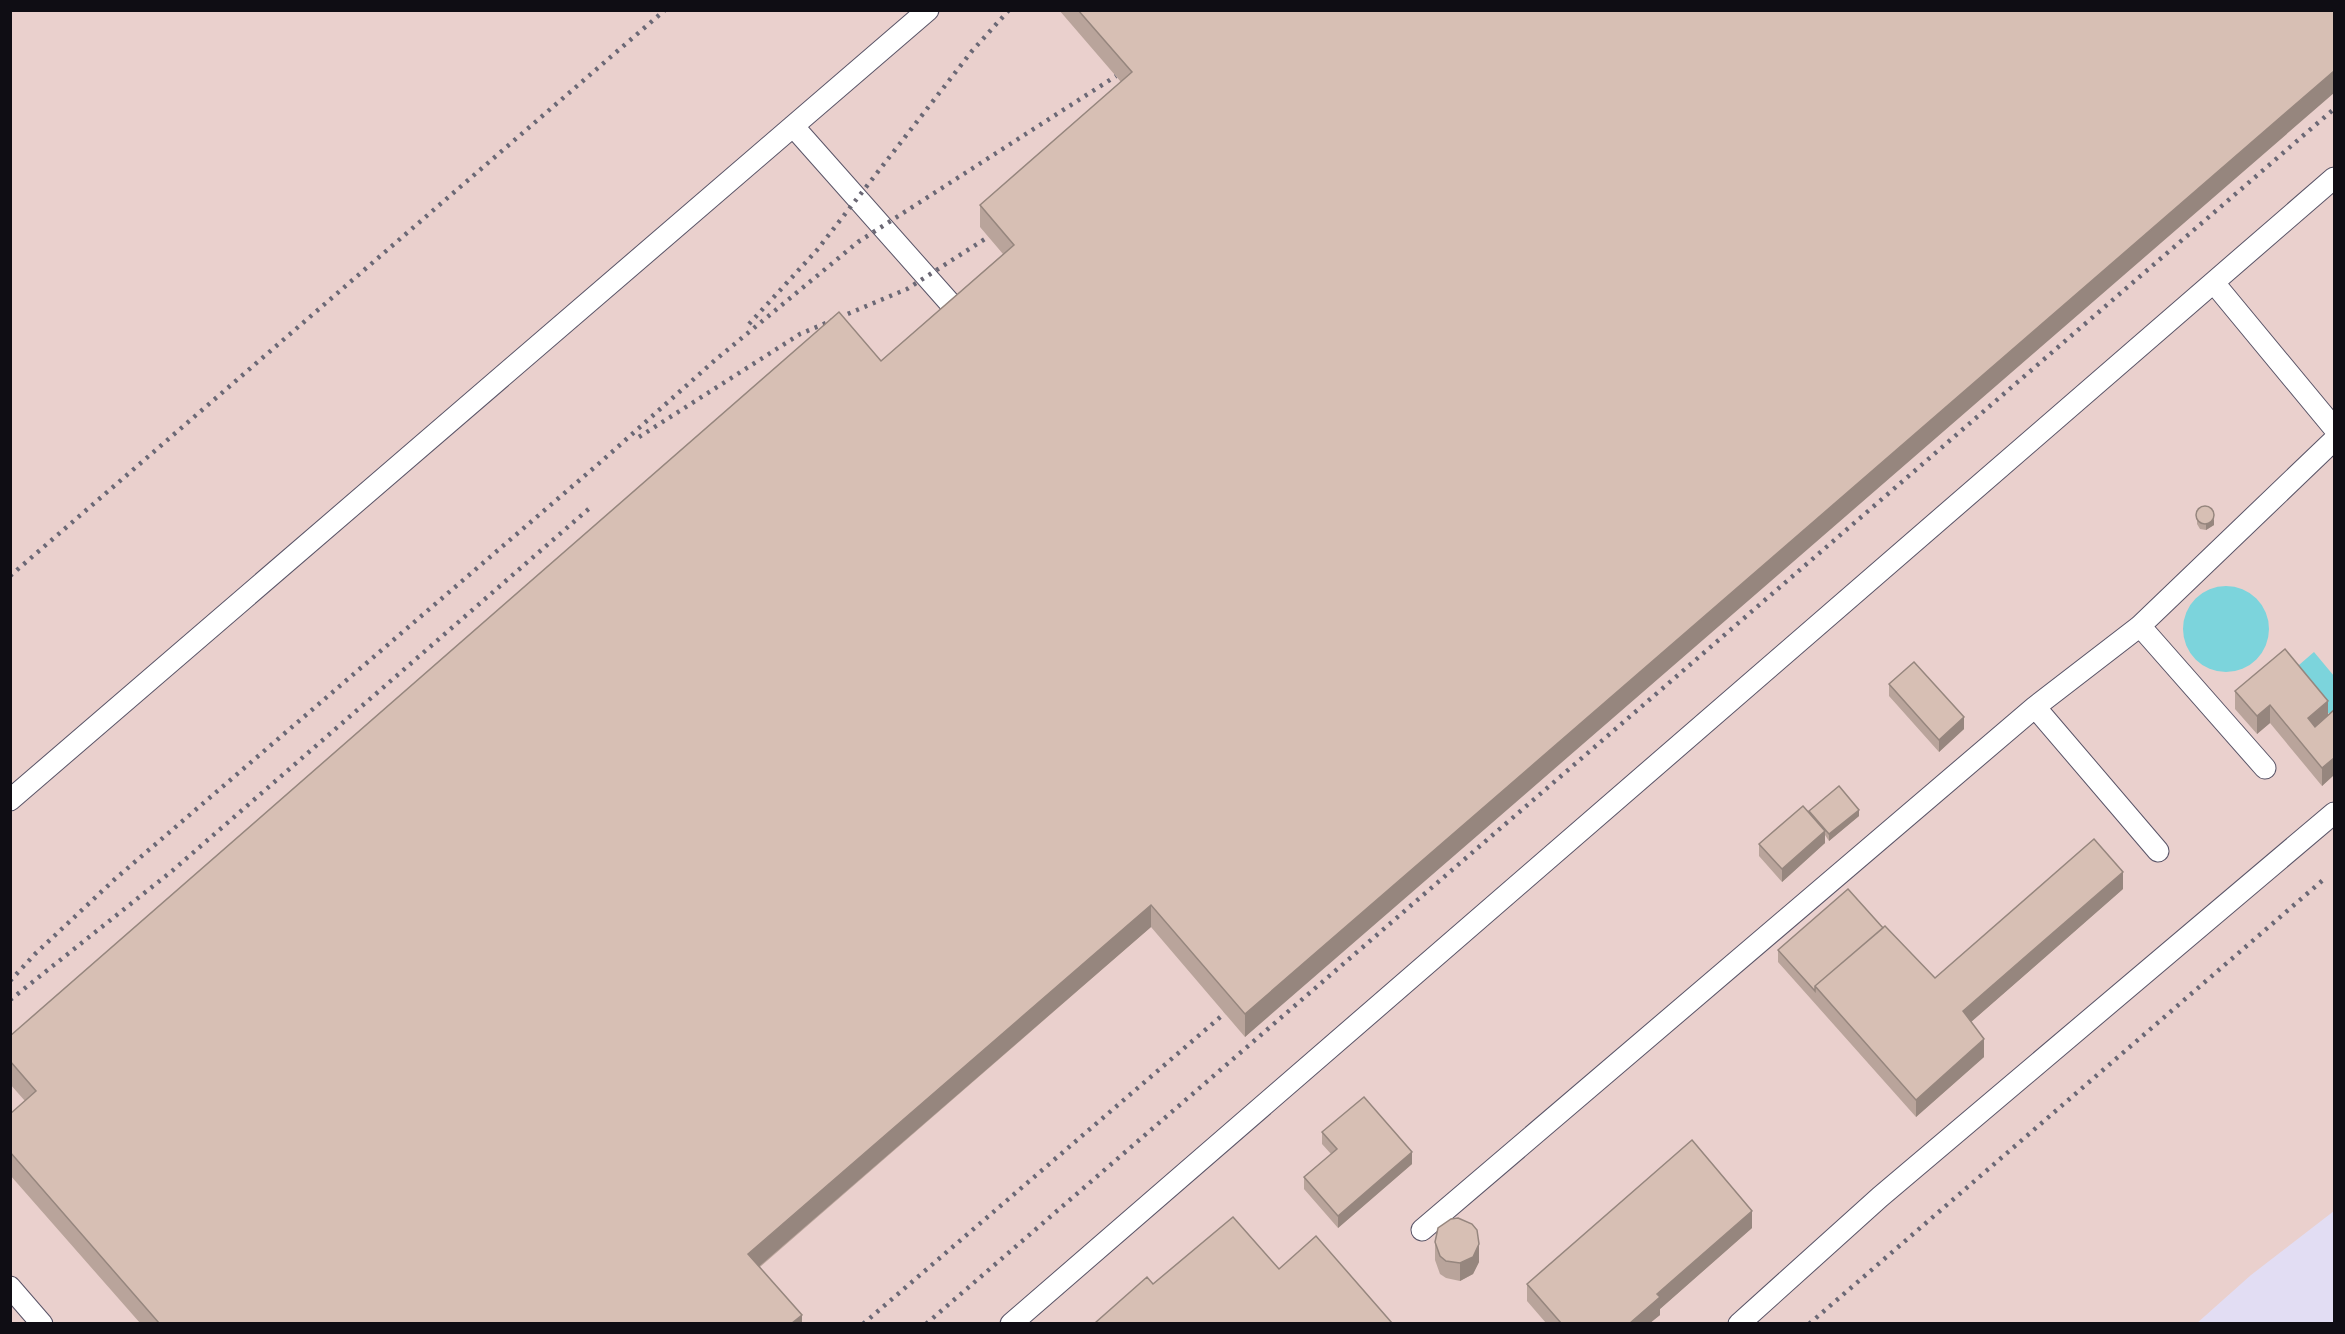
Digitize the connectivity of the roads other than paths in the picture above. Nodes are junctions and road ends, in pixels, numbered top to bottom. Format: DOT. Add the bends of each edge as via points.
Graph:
graph roads {
  1 [pos="928,10"];
  2 [pos="794,126"];
  3 [pos="2334,178"];
  4 [pos="2214,283"];
  5 [pos="949,302"];
  6 [pos="2334,428"];
  7 [pos="2334,440"];
  8 [pos="2140,626"];
  9 [pos="2035,707"];
  10 [pos="2265,768"];
  11 [pos="10,800"];
  12 [pos="2334,813"];
  13 [pos="2158,851"];
  14 [pos="1422,1230"];
  15 [pos="10,1287"];
  16 [pos="42,1323"];
  17 [pos="1011,1323"];
  18 [pos="1738,1323"];
  1 -- 2 [label="lane"];
  2 -- 5 [label="lane"];
  2 -- 11 [label="lane"];
  3 -- 4 [label="lane"];
  4 -- 6 [label="lane"];
  4 -- 17 [label="lane"];
  7 -- 8 [label="lane"];
  8 -- 9 [label="lane"];
  8 -- 10 [label="lane"];
  9 -- 13 [label="lane"];
  9 -- 14 [label="lane"];
  12 -- 18 [label="lane" via="1880,1197"];
  15 -- 16 [label="lane"];
}
